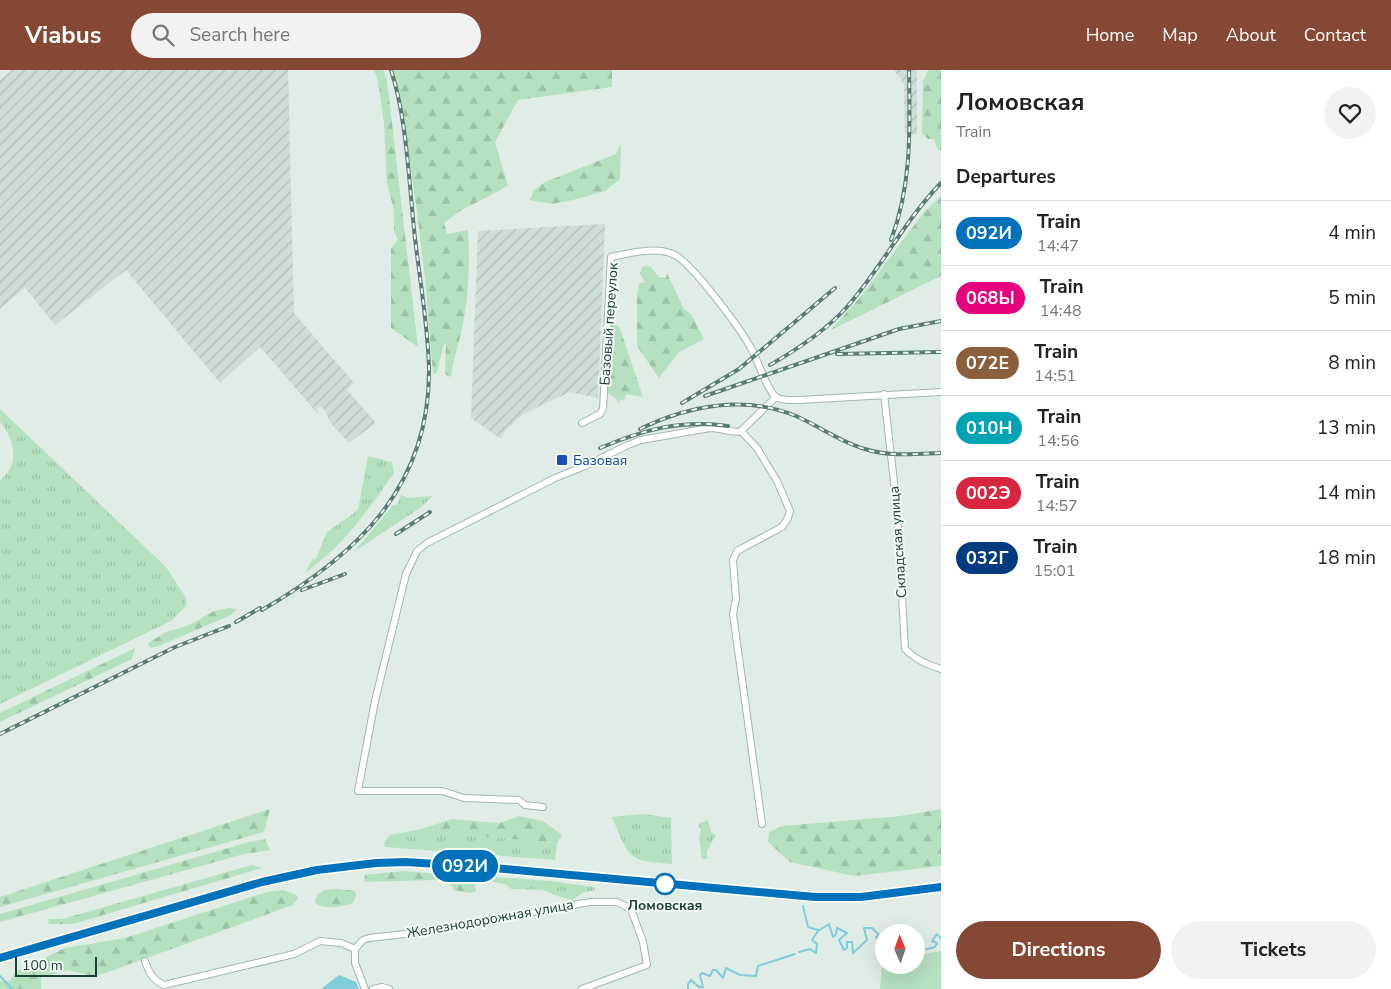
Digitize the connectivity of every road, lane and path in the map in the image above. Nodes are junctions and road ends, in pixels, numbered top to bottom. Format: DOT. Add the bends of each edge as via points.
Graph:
graph roads {
  1 [pos="941,392"];
  2 [pos="884,394"];
  3 [pos="776,397"];
  4 [pos="582,423"];
  5 [pos="741,431"];
  6 [pos="941,669"];
  7 [pos="543,806"];
  8 [pos="762,824"];
  9 [pos="355,949"];
  10 [pos="145,961"];
  11 [pos="365,989"];
  12 [pos="373,989"];
  13 [pos="389,989"];
  14 [pos="582,989"];
  1 -- 2 [label="street"];
  2 -- 3 [label="street" via="799,400"];
  2 -- 6 [label="street, Складская улица" via="897,508 905,648 918,660"];
  3 -- 4 [label="street, Базовый переулок" via="744,335 696,276 675,255 633,252 611,258 602,409 600,414"];
  3 -- 5 [label="street"];
  5 -- 7 [label="street" via="710,428 641,440 555,478 421,547 414,556 406,574 374,701 358,791 442,791 464,798 519,800 525,805"];
  5 -- 8 [label="street" via="761,455 790,511 782,527 737,552 733,560 736,599 733,614"];
  9 -- 10 [label="street" via="330,941 320,942 294,954 164,986 149,973"];
  9 -- 11 [label="street" via="355,963"];
  9 -- 14 [label="street, Железнодорожная улица" via="363,940 590,902 617,902 631,908 647,965"];
  12 -- 13 [label="street"];
}
